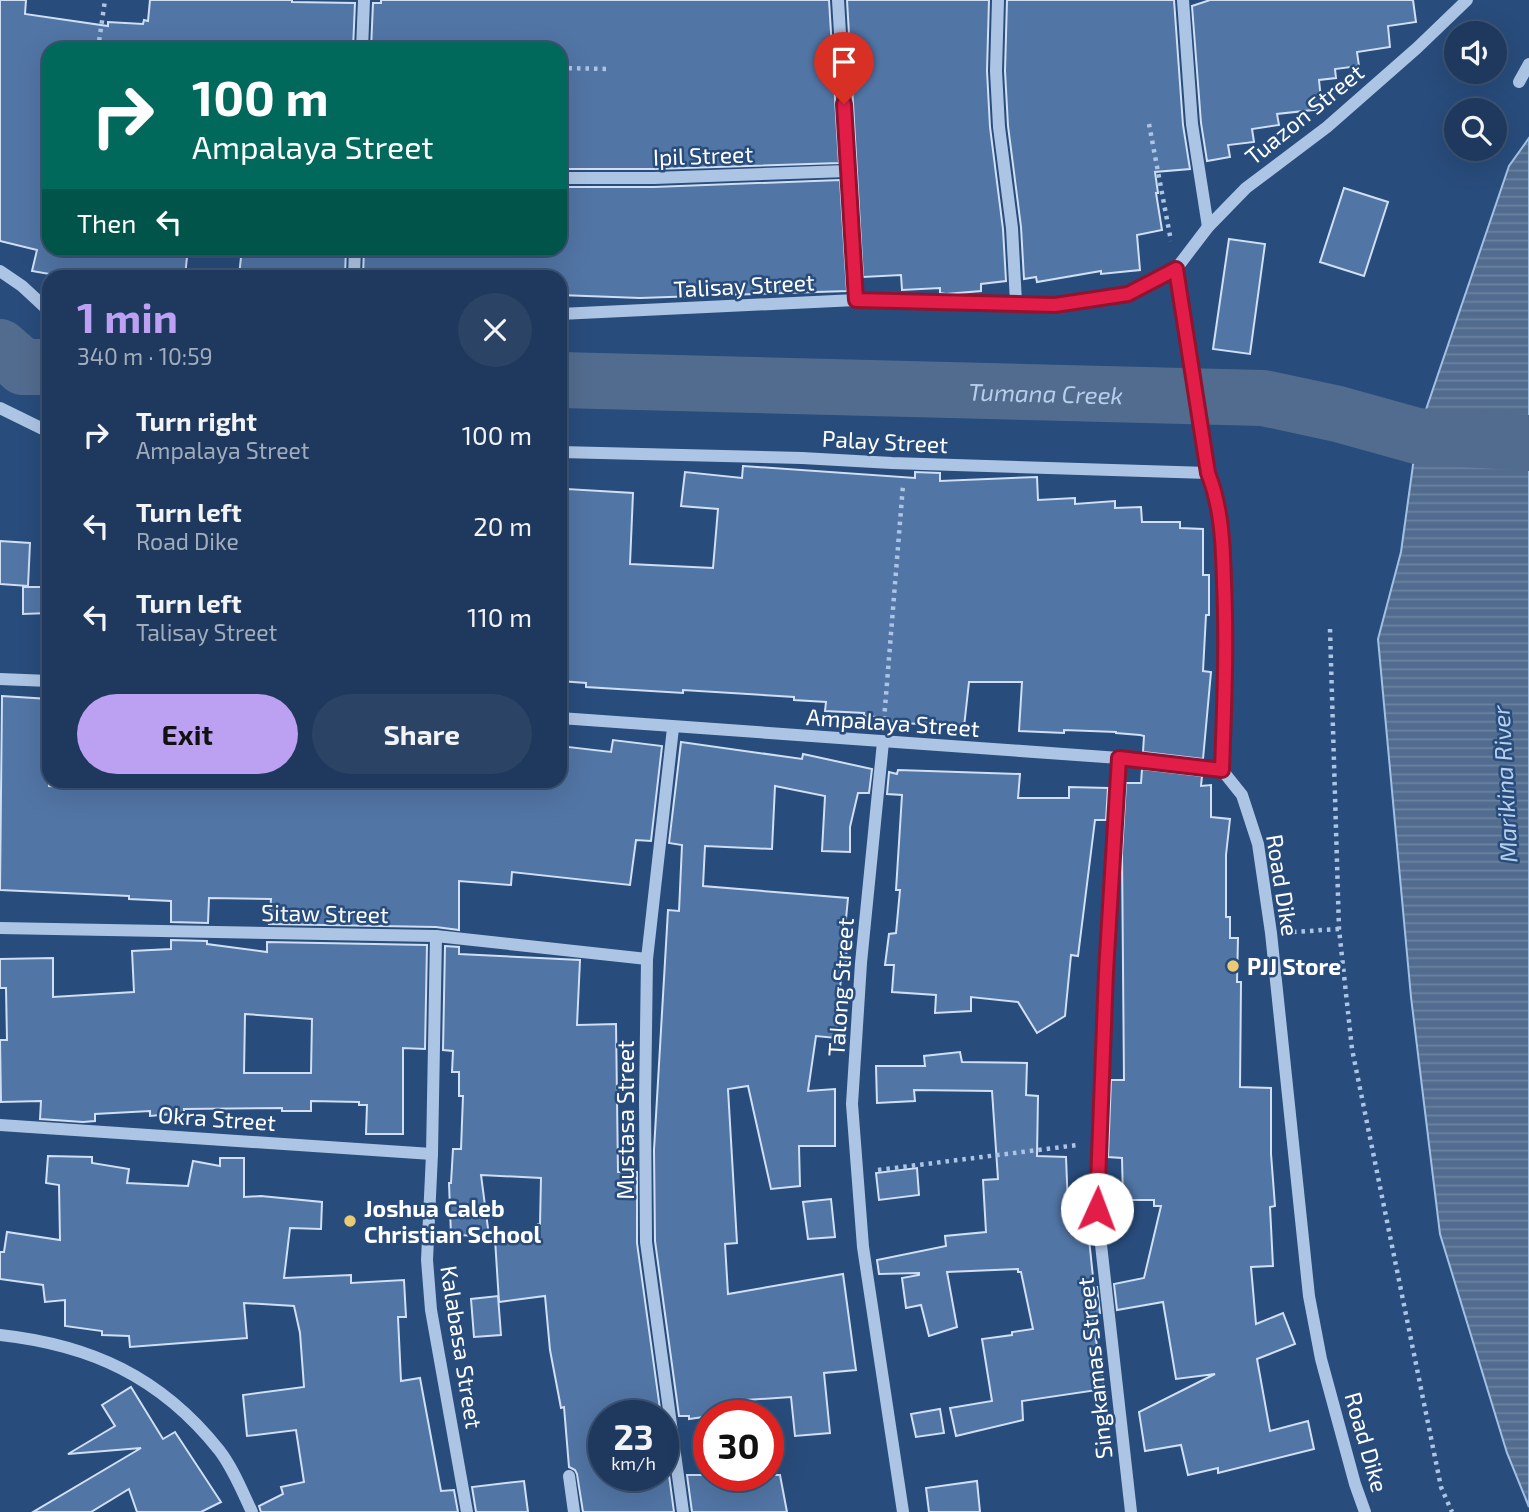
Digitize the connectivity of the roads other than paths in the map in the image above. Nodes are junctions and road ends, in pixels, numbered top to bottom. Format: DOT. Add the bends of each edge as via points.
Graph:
graph roads {
  1 [pos="364,0"];
  2 [pos="838,0"];
  3 [pos="998,0"];
  4 [pos="1184,0"];
  5 [pos="1467,0"];
  6 [pos="362,42"];
  7 [pos="1529,64"];
  8 [pos="1519,82"];
  9 [pos="846,171"];
  10 [pos="567,178"];
  11 [pos="1208,227"];
  12 [pos="1176,269"];
  13 [pos="0,271"];
  14 [pos="856,300"];
  15 [pos="1016,302"];
  16 [pos="42,305"];
  17 [pos="567,314"];
  18 [pos="0,408"];
  19 [pos="42,429"];
  20 [pos="567,452"];
  21 [pos="1208,473"];
  22 [pos="0,679"];
  23 [pos="42,681"];
  24 [pos="567,719"];
  25 [pos="673,727"];
  26 [pos="883,742"];
  27 [pos="1119,758"];
  28 [pos="1222,770"];
  29 [pos="0,928"];
  30 [pos="436,936"];
  31 [pos="647,959"];
  32 [pos="0,1125"];
  33 [pos="432,1154"];
  34 [pos="0,1335"];
  35 [pos="569,1476"];
  36 [pos="252,1512"];
  37 [pos="467,1512"];
  38 [pos="574,1512"];
  39 [pos="683,1512"];
  40 [pos="903,1512"];
  41 [pos="1131,1512"];
  42 [pos="1366,1512"];
  1 -- 6 [label="street"];
  2 -- 9 [label="street"];
  3 -- 15 [label="street" via="999,127"];
  4 -- 11 [label="street" via="1192,124"];
  5 -- 11 [label="street, Tuazon Street" via="1327,127 1246,188"];
  7 -- 8 [label="street"];
  9 -- 10 [label="street, Ipil Street"];
  9 -- 14 [label="street"];
  11 -- 12 [label="street, Tuazon Street"];
  12 -- 15 [label="street, Talisay Street" via="1128,294 1055,305"];
  12 -- 21 [label="street"];
  13 -- 16 [label="street"];
  14 -- 15 [label="street, Talisay Street"];
  14 -- 17 [label="street, Talisay Street"];
  18 -- 19 [label="street"];
  20 -- 21 [label="street, Palay Street"];
  21 -- 28 [label="street" via="1222,532 1227,641"];
  22 -- 23 [label="street"];
  24 -- 25 [label="street, Ampalaya Street"];
  25 -- 26 [label="street, Ampalaya Street"];
  25 -- 31 [label="street, Mustasa Street"];
  26 -- 27 [label="street, Ampalaya Street"];
  26 -- 40 [label="street, Talong Street" via="852,1104 863,1247"];
  27 -- 28 [label="street, Ampalaya Street"];
  27 -- 41 [label="street, Singkamas Street" via="1097,1209"];
  28 -- 42 [label="street, Road Dike" via="1242,795 1258,844 1310,1296 1321,1359"];
  29 -- 30 [label="street, Sitaw Street"];
  30 -- 31 [label="street, Sitaw Street"];
  30 -- 33 [label="street, Kalabasa Street"];
  31 -- 39 [label="street, Mustasa Street" via="646,1242"];
  32 -- 33 [label="street, Okra Street"];
  33 -- 37 [label="street, Kalabasa Street" via="427,1260 431,1310"];
  34 -- 36 [label="street" via="28,1338 108,1361 173,1401 220,1451"];
  35 -- 38 [label="street"];
}
